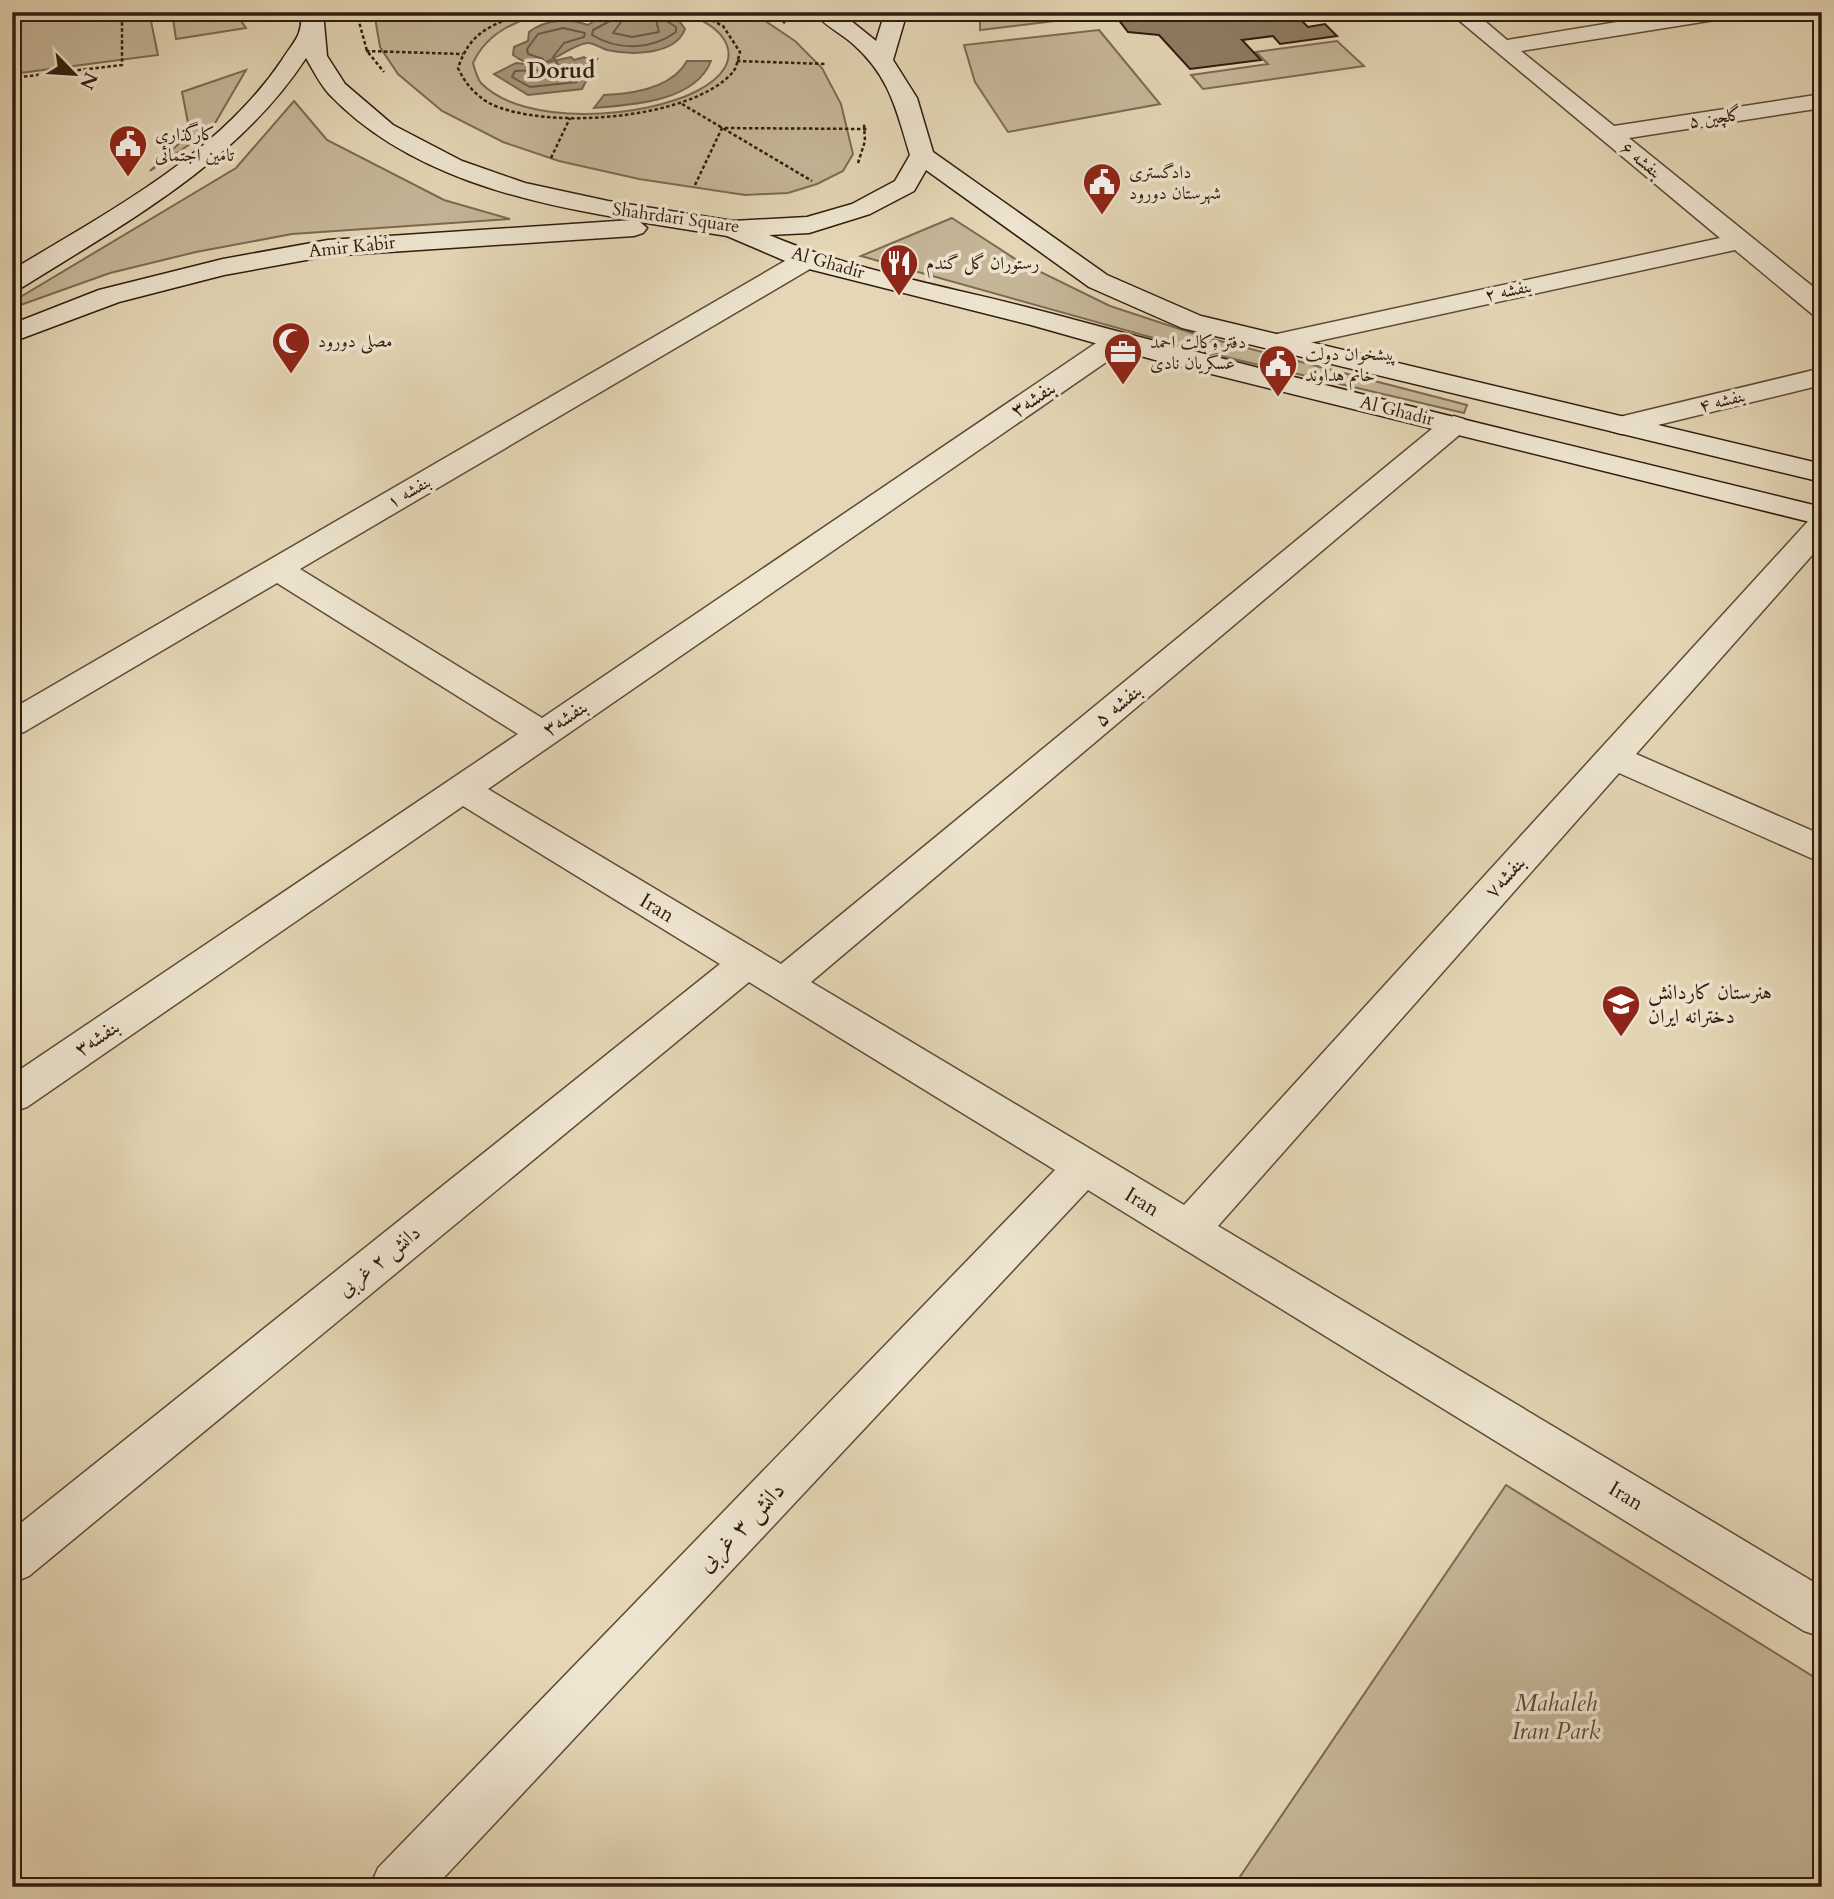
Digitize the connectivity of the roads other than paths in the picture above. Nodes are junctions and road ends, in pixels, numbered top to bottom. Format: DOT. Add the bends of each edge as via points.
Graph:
graph roads {
  1 [pos="825,12"];
  2 [pos="897,12"];
  3 [pos="1460,12"];
  4 [pos="1721,12"];
  5 [pos="310,25"];
  6 [pos="1503,47"];
  7 [pos="882,59"];
  8 [pos="1822,101"];
  9 [pos="1609,134"];
  10 [pos="918,143"];
  11 [pos="704,224"];
  12 [pos="733,229"];
  13 [pos="1740,241"];
  14 [pos="806,260"];
  15 [pos="12,282"];
  16 [pos="1822,308"];
  17 [pos="12,334"];
  18 [pos="1118,341"];
  19 [pos="1277,342"];
  20 [pos="1822,376"];
  21 [pos="1454,425"];
  22 [pos="1621,425"];
  23 [pos="1822,473"];
  24 [pos="1822,516"];
  25 [pos="1822,525"];
  26 [pos="277,569"];
  27 [pos="12,724"];
  28 [pos="543,734"];
  29 [pos="1613,757"];
  30 [pos="461,789"];
  31 [pos="1822,850"];
  32 [pos="765,974"];
  33 [pos="12,1096"];
  34 [pos="1084,1167"];
  35 [pos="1188,1230"];
  36 [pos="12,1560"];
  37 [pos="1822,1614"];
  38 [pos="397,1887"];
  1 -- 7 [label="street" via="850,28"];
  2 -- 7 [label="street"];
  3 -- 6 [label="street, بنفشه ۶"];
  4 -- 6 [label="street"];
  5 -- 11 [label="street, Shahrdari Square" via="316,56 336,88 384,130 453,166 518,189"];
  5 -- 15 [label="street" via="258,106 209,154"];
  6 -- 9 [label="street, بنفشه ۶"];
  7 -- 10 [label="street" via="905,99"];
  8 -- 9 [label="street, گلچین ۵"];
  9 -- 13 [label="street, بنفشه ۶"];
  10 -- 12 [label="street, Shahrdari Square" via="905,186 861,209 808,225"];
  10 -- 19 [label="street, Al Ghadir" via="1098,281 1192,322"];
  11 -- 12 [label="street, Shahrdari Square"];
  11 -- 17 [label="street, Amir Kabir" via="328,248 223,267 109,296"];
  12 -- 14 [label="street, Al Ghadir"];
  13 -- 16 [label="street, بنفشه ۶"];
  13 -- 19 [label="street, بنفشه ۲"];
  14 -- 18 [label="street, Al Ghadir"];
  14 -- 26 [label="street, بنفشه ۱"];
  18 -- 21 [label="street, Al Ghadir"];
  18 -- 28 [label="street, بنفشه۳"];
  19 -- 22 [label="street, Al Ghadir"];
  20 -- 22 [label="street, بنفشه ۴"];
  21 -- 24 [label="street, Al Ghadir"];
  21 -- 32 [label="street, بنفشه ۵"];
  22 -- 23 [label="street, Al Ghadir"];
  25 -- 29 [label="street, بنفشه۷"];
  26 -- 27 [label="street, بنفشه ۱"];
  26 -- 28 [label="street"];
  28 -- 30 [label="street, بنفشه۳"];
  29 -- 31 [label="street"];
  29 -- 35 [label="street, بنفشه۷"];
  30 -- 32 [label="street, Iran"];
  30 -- 33 [label="street, بنفشه۳"];
  32 -- 34 [label="street, Iran"];
  32 -- 36 [label="street, دانش ۲ غربی"];
  34 -- 35 [label="street, Iran"];
  34 -- 38 [label="street, دانش ۳ غربی"];
  35 -- 37 [label="street, Iran"];
}
